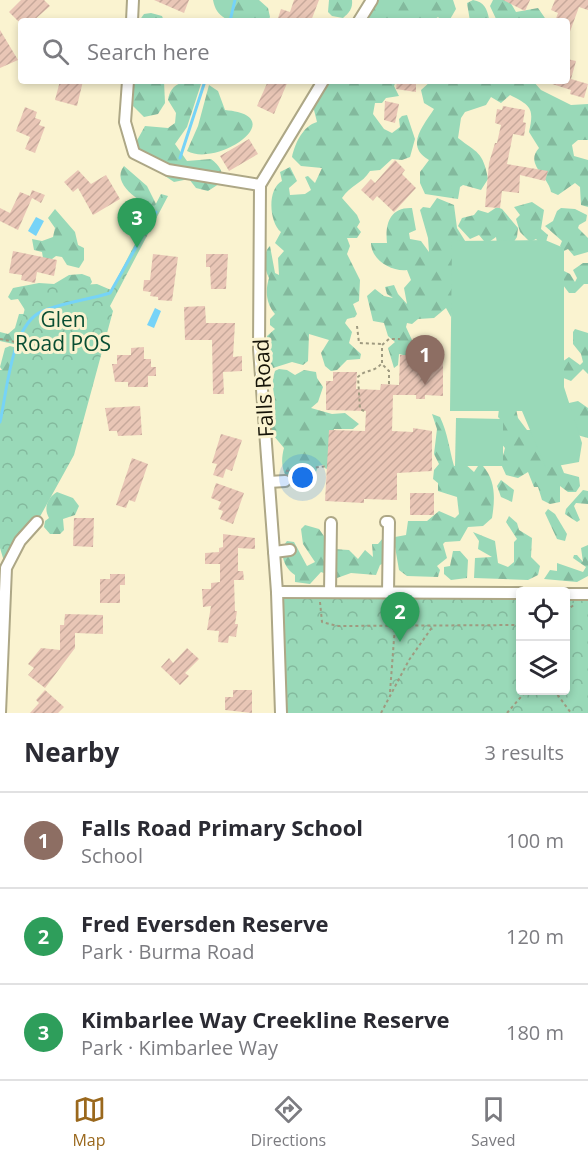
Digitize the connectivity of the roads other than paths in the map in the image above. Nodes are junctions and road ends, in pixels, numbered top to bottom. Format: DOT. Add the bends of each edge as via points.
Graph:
graph roads {
  1 [pos="133,0"];
  2 [pos="372,0"];
  3 [pos="132,18"];
  4 [pos="361,18"];
  5 [pos="128,84"];
  6 [pos="321,84"];
  7 [pos="260,185"];
  8 [pos="268,478"];
  9 [pos="285,481"];
  10 [pos="37,522"];
  11 [pos="386,522"];
  12 [pos="331,523"];
  13 [pos="290,550"];
  14 [pos="274,552"];
  15 [pos="277,592"];
  16 [pos="325,592"];
  17 [pos="388,593"];
  18 [pos="516,593"];
  19 [pos="570,594"];
  20 [pos="588,594"];
  21 [pos="0,713"];
  22 [pos="281,713"];
  1 -- 3 [label="street"];
  2 -- 4 [label="street"];
  5 -- 7 [label="street" via="125,122 134,153 168,170"];
  6 -- 7 [label="street"];
  7 -- 8 [label="street, Falls Road" via="259,349"];
  8 -- 9 [label="street"];
  8 -- 14 [label="street, Falls Road"];
  10 -- 21 [label="street" via="20,541 6,568"];
  11 -- 17 [label="street"];
  12 -- 16 [label="street"];
  13 -- 14 [label="street"];
  14 -- 15 [label="street, Falls Road"];
  15 -- 16 [label="street"];
  15 -- 22 [label="street, Falls Road"];
  16 -- 17 [label="street"];
  17 -- 18 [label="street"];
  19 -- 20 [label="street"];
}
